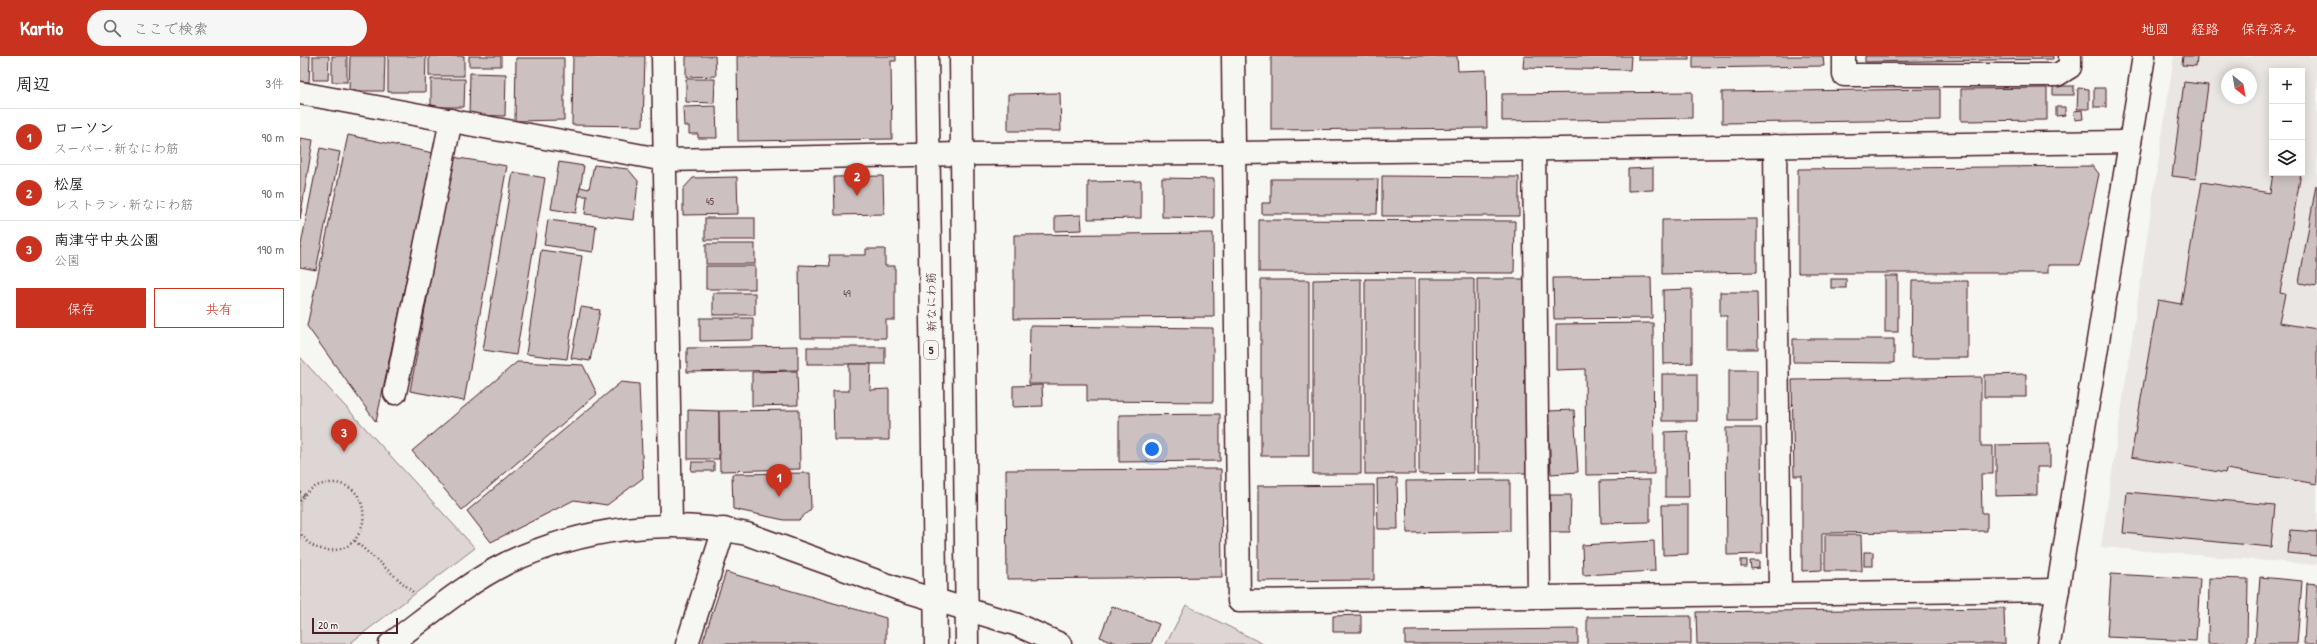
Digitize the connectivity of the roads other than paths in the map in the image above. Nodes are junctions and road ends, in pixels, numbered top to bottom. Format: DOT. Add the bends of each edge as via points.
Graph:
graph roads {
  1 [pos="663,56"];
  2 [pos="927,56"];
  3 [pos="961,56"];
  4 [pos="1233,56"];
  5 [pos="1844,56"];
  6 [pos="2070,56"];
  7 [pos="2144,56"];
  8 [pos="300,93"];
  9 [pos="452,120"];
  10 [pos="2130,142"];
  11 [pos="1775,146"];
  12 [pos="1534,149"];
  13 [pos="1234,153"];
  14 [pos="962,154"];
  15 [pos="928,156"];
  16 [pos="665,160"];
  17 [pos="395,393"];
  18 [pos="671,525"];
  19 [pos="724,529"];
  20 [pos="2058,590"];
  21 [pos="1780,594"];
  22 [pos="1539,597"];
  23 [pos="936,599"];
  24 [pos="967,609"];
  25 [pos="390,644"];
  26 [pos="688,644"];
  27 [pos="936,644"];
  28 [pos="967,644"];
  29 [pos="1060,644"];
  30 [pos="2049,644"];
  1 -- 16 [label="street"];
  2 -- 15 [label="street, 新なにわ筋 / 5"];
  3 -- 14 [label="street"];
  4 -- 13 [label="street"];
  5 -- 6 [label="street" via="1844,75 2057,75 2070,67"];
  7 -- 10 [label="street"];
  8 -- 9 [label="street"];
  9 -- 16 [label="street"];
  9 -- 17 [label="street"];
  10 -- 11 [label="street"];
  10 -- 20 [label="street"];
  11 -- 12 [label="street"];
  11 -- 21 [label="street"];
  12 -- 13 [label="street"];
  12 -- 22 [label="street"];
  13 -- 14 [label="street"];
  13 -- 22 [label="street" via="1239,601"];
  14 -- 15 [label="street"];
  14 -- 24 [label="street"];
  15 -- 16 [label="street"];
  15 -- 23 [label="street, 新なにわ筋 / 5"];
  16 -- 18 [label="street"];
  18 -- 19 [label="street"];
  18 -- 25 [label="street" via="642,526 562,542 507,564 463,589"];
  19 -- 23 [label="street" via="754,536 896,588"];
  19 -- 26 [label="street"];
  20 -- 21 [label="street"];
  20 -- 30 [label="street"];
  21 -- 22 [label="street"];
  23 -- 24 [label="street"];
  23 -- 27 [label="street, 新なにわ筋 / 5"];
  24 -- 28 [label="street"];
  24 -- 29 [label="street" via="1015,624"];
}
